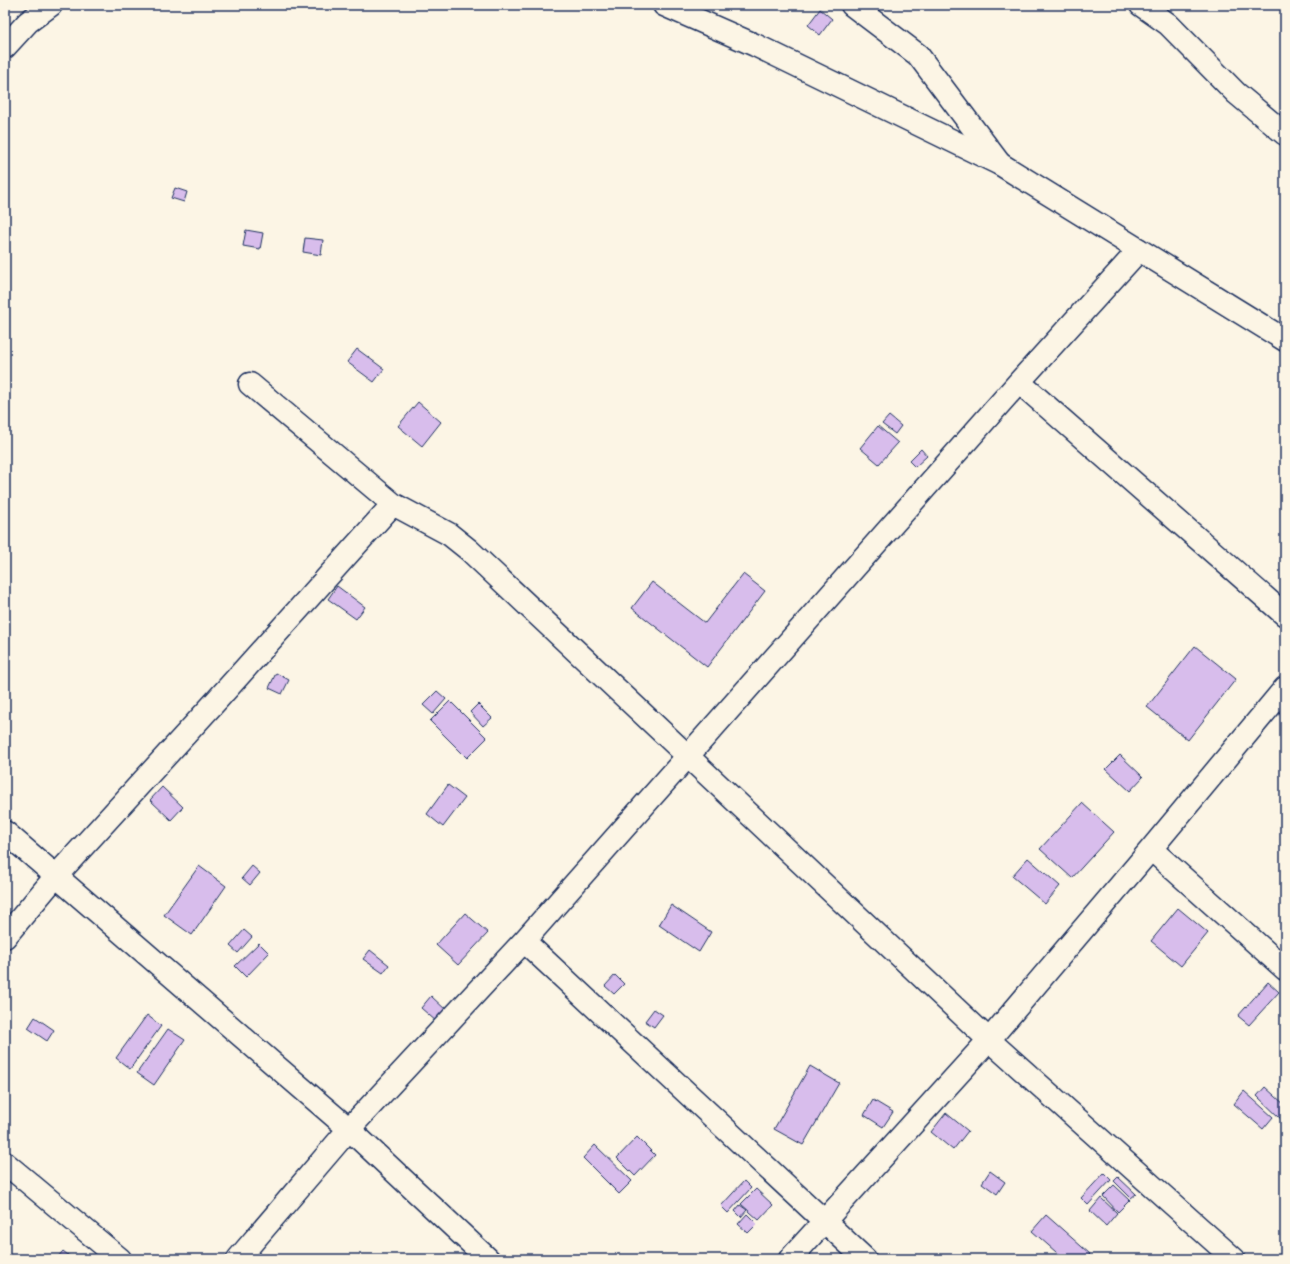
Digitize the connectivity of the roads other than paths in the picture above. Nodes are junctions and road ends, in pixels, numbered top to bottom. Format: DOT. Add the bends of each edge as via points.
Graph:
graph roads {
  1 [pos="51,5"];
  2 [pos="664,5"];
  3 [pos="852,5"];
  4 [pos="1141,5"];
  5 [pos="5,47"];
  6 [pos="1285,134"];
  7 [pos="1000,164"];
  8 [pos="1139,250"];
  9 [pos="1285,340"];
  10 [pos="1019,382"];
  11 [pos="250,384"];
  12 [pos="394,504"];
  13 [pos="1285,615"];
  14 [pos="1285,688"];
  15 [pos="689,756"];
  16 [pos="5,832"];
  17 [pos="1151,849"];
  18 [pos="56,876"];
  19 [pos="5,937"];
  20 [pos="524,941"];
  21 [pos="1285,969"];
  22 [pos="989,1040"];
  23 [pos="349,1129"];
  24 [pos="5,1163"];
  25 [pos="824,1221"];
  26 [pos="120,1259"];
  27 [pos="238,1259"];
  28 [pos="488,1259"];
  29 [pos="790,1259"];
  30 [pos="865,1259"];
  31 [pos="1234,1259"];
  1 -- 5 [label="street" via="28,22"];
  2 -- 7 [label="street" via="755,45"];
  3 -- 7 [label="street" via="918,55"];
  4 -- 6 [label="street" via="1168,24 1236,93"];
  7 -- 8 [label="street"];
  8 -- 9 [label="street"];
  8 -- 10 [label="street"];
  10 -- 13 [label="street"];
  10 -- 15 [label="street"];
  11 -- 12 [label="street"];
  12 -- 15 [label="street" via="449,534 469,550"];
  12 -- 18 [label="street"];
  14 -- 17 [label="street"];
  15 -- 20 [label="street"];
  15 -- 22 [label="street"];
  16 -- 18 [label="street"];
  17 -- 21 [label="street"];
  17 -- 22 [label="street"];
  18 -- 19 [label="street"];
  18 -- 23 [label="street"];
  20 -- 23 [label="street"];
  20 -- 25 [label="street"];
  22 -- 25 [label="street"];
  22 -- 31 [label="street"];
  23 -- 27 [label="street"];
  23 -- 28 [label="street"];
  24 -- 26 [label="street"];
  25 -- 29 [label="street"];
  25 -- 30 [label="street"];
}
